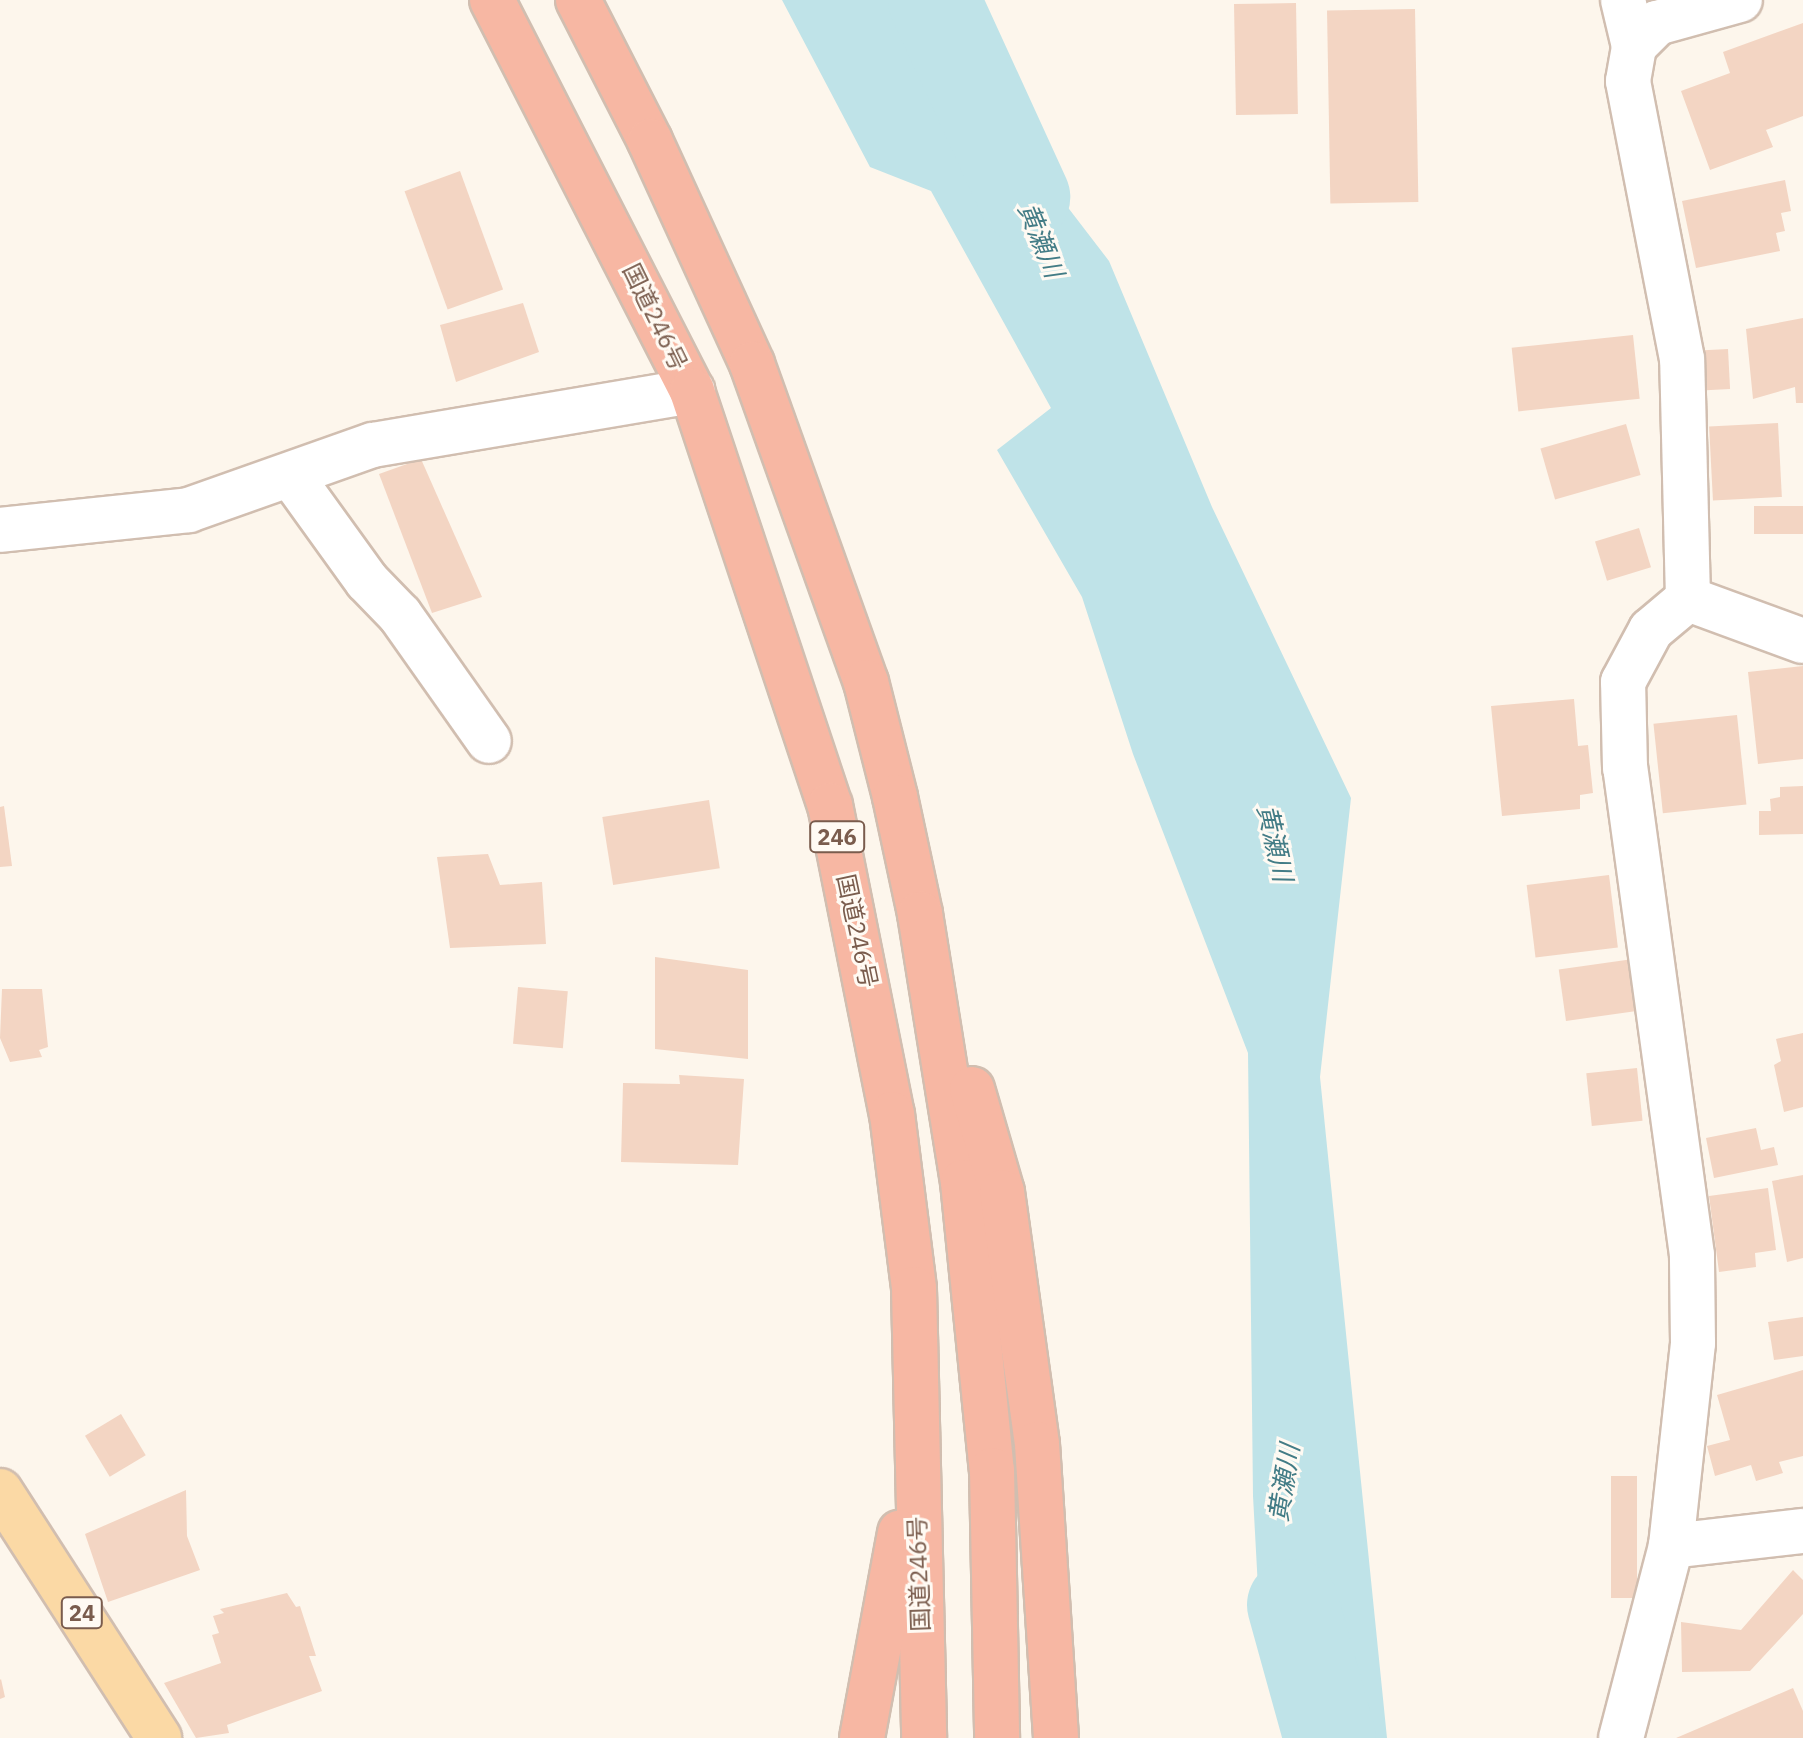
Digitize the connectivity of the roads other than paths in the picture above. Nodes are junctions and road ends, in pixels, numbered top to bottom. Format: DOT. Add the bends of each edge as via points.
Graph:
graph roads {
  1 [pos="492,0"];
  2 [pos="578,0"];
  3 [pos="1623,0"];
  4 [pos="1740,0"];
  5 [pos="1634,46"];
  6 [pos="692,391"];
  7 [pos="292,477"];
  8 [pos="0,530"];
  9 [pos="1688,599"];
  10 [pos="1803,641"];
  11 [pos="489,741"];
  12 [pos="920,914"];
  13 [pos="916,1447"];
  14 [pos="0,1491"];
  15 [pos="1803,1531"];
  16 [pos="1671,1546"];
  17 [pos="159,1738"];
  18 [pos="862,1738"];
  19 [pos="924,1738"];
  20 [pos="997,1738"];
  21 [pos="1056,1738"];
  22 [pos="1621,1738"];
  1 -- 6 [label="highway, 国道246号 / 246"];
  2 -- 12 [label="highway, 246" via="650,141 752,364 866,682"];
  3 -- 5 [label="street"];
  4 -- 5 [label="street" via="1657,23"];
  5 -- 9 [label="street" via="1628,81 1682,359"];
  6 -- 7 [label="street" via="373,445"];
  6 -- 13 [label="highway, 国道246号 / 246" via="830,805 865,961 892,1114 914,1289"];
  7 -- 8 [label="street" via="189,510"];
  7 -- 11 [label="street" via="367,581 400,615"];
  9 -- 10 [label="street"];
  9 -- 16 [label="street" via="1651,630 1623,682 1625,768 1692,1255 1693,1343"];
  12 -- 20 [label="highway, 246" via="963,1182 991,1455"];
  12 -- 21 [label="highway" via="1002,1192 1037,1444"];
  13 -- 18 [label="highway"];
  13 -- 19 [label="highway, 国道246号 / 246"];
  14 -- 17 [label="main road, 24"];
  15 -- 16 [label="street"];
  16 -- 22 [label="street"];
}
